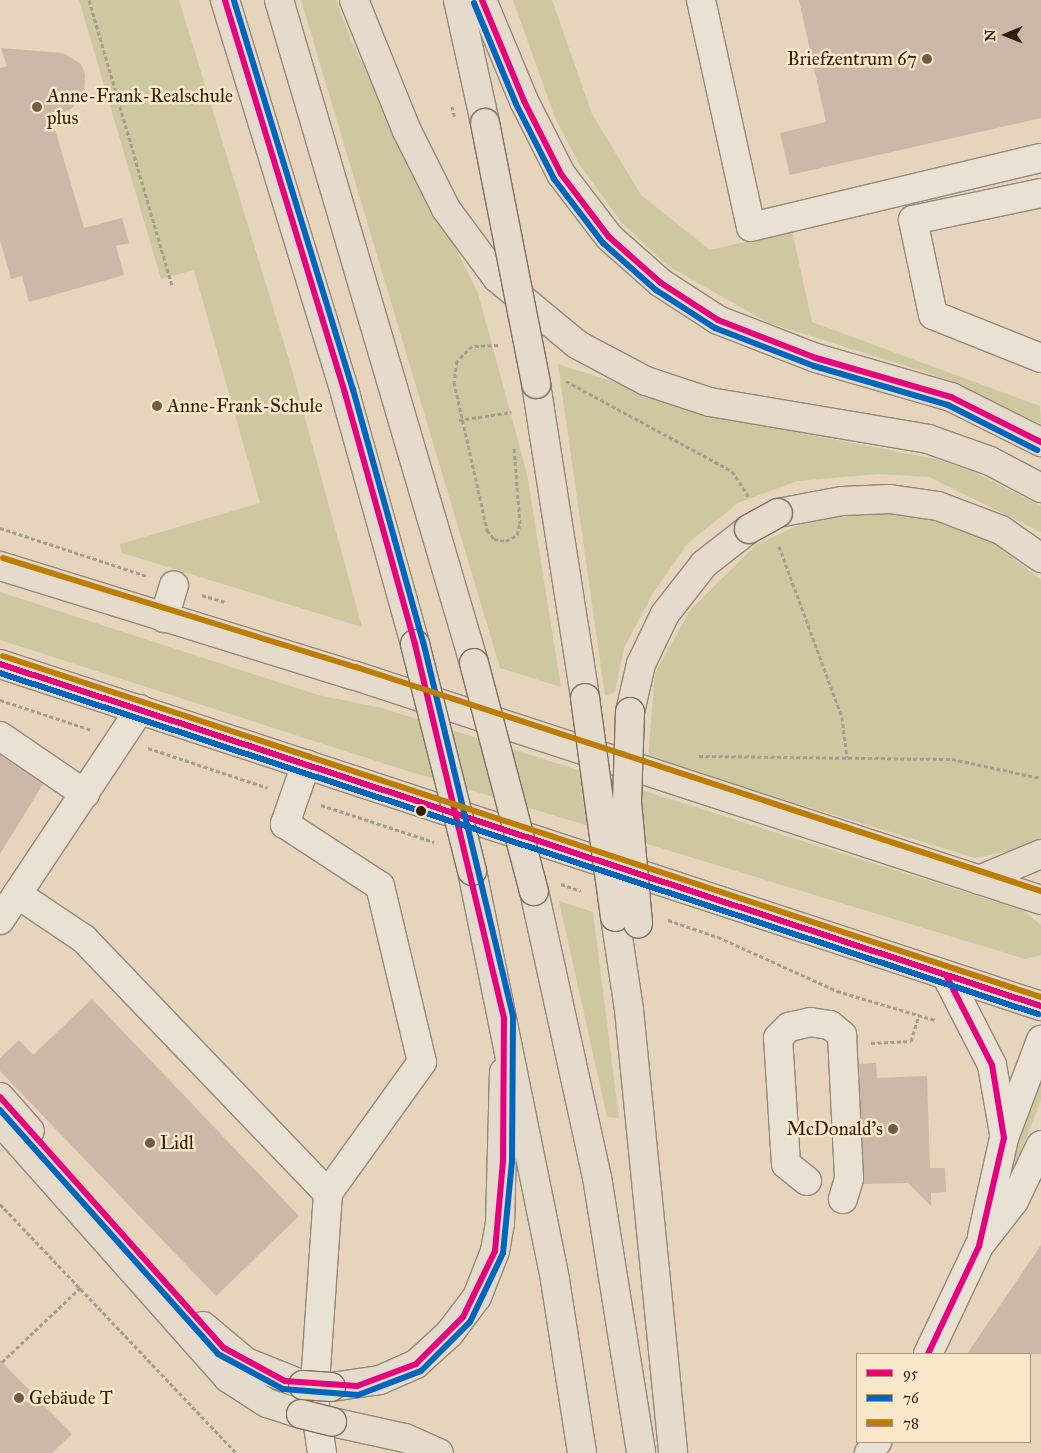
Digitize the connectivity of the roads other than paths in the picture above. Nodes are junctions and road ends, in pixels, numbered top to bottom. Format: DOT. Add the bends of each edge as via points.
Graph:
graph roads {
  1 [pos="226,0"];
  2 [pos="279,0"];
  3 [pos="354,0"];
  4 [pos="458,0"];
  5 [pos="482,0"];
  6 [pos="701,0"];
  7 [pos="1041,158"];
  8 [pos="1041,194"];
  9 [pos="1041,358"];
  10 [pos="1041,442"];
  11 [pos="1041,488"];
  12 [pos="1041,558"];
  13 [pos="0,566"];
  14 [pos="174,585"];
  15 [pos="164,618"];
  16 [pos="0,664"];
  17 [pos="140,709"];
  18 [pos="0,736"];
  19 [pos="306,764"];
  20 [pos="85,794"];
  21 [pos="1041,854"];
  22 [pos="979,880"];
  23 [pos="17,894"];
  24 [pos="1041,900"];
  25 [pos="0,920"];
  26 [pos="638,920"];
  27 [pos="946,975"];
  28 [pos="1041,1006"];
  29 [pos="504,1018"];
  30 [pos="1041,1040"];
  31 [pos="0,1096"];
  32 [pos="0,1121"];
  33 [pos="1004,1138"];
  34 [pos="1041,1145"];
  35 [pos="807,1181"];
  36 [pos="1041,1185"];
  37 [pos="328,1193"];
  38 [pos="843,1199"];
  39 [pos="1014,1201"];
  40 [pos="980,1246"];
  41 [pos="928,1353"];
  42 [pos="322,1453"];
  43 [pos="439,1453"];
  44 [pos="582,1453"];
  45 [pos="641,1453"];
  46 [pos="673,1453"];
  1 -- 29 [label="main road, bridge" via="345,393 415,644 472,871"];
  2 -- 45 [label="main road, bridge" via="474,663 546,887"];
  3 -- 11 [label="main road" via="407,131 446,209 497,278 578,345 646,381 710,402 928,439 990,461"];
  4 -- 26 [label="main road, bridge" via="548,381 585,698"];
  5 -- 10 [label="main road" via="524,101 561,174 609,237 661,283 718,320 745,332 952,397"];
  6 -- 7 [label="street" via="750,227"];
  8 -- 9 [label="street" via="912,220 933,315"];
  12 -- 26 [label="main road, bridge" via="1001,530 938,506 890,500 842,501 777,526 749,529 704,564 665,614 641,664 630,712 627,802"];
  13 -- 15 [label="main road"];
  14 -- 15 [label="street"];
  15 -- 22 [label="main road" via="353,675"];
  16 -- 17 [label="main road"];
  17 -- 19 [label="main road"];
  17 -- 20 [label="street"];
  18 -- 20 [label="street"];
  19 -- 27 [label="main road"];
  19 -- 37 [label="street" via="285,824 380,886 422,1062"];
  20 -- 23 [label="street"];
  21 -- 22 [label="main road"];
  22 -- 24 [label="main road"];
  23 -- 25 [label="street"];
  23 -- 37 [label="street" via="84,939"];
  26 -- 46 [label="main road" via="629,1010"];
  27 -- 28 [label="main road"];
  27 -- 33 [label="street" via="992,1065"];
  29 -- 31 [label="main road, bridge" via="500,1224 495,1251 477,1296 449,1334 416,1364 380,1380 331,1387 303,1385 270,1375 224,1348"];
  29 -- 44 [label="main road" via="555,1280"];
  30 -- 33 [label="street"];
  32 -- 43 [label="main road, bridge" via="228,1378 266,1402 301,1414 404,1438"];
  33 -- 40 [label="street"];
  34 -- 39 [label="street"];
  35 -- 38 [label="street" via="786,1164 778,1038 789,1027 810,1022 830,1025 842,1035 849,1179"];
  36 -- 39 [label="street"];
  37 -- 42 [label="street" via="314,1398"];
  39 -- 40 [label="street"];
  40 -- 41 [label="street"];
}
